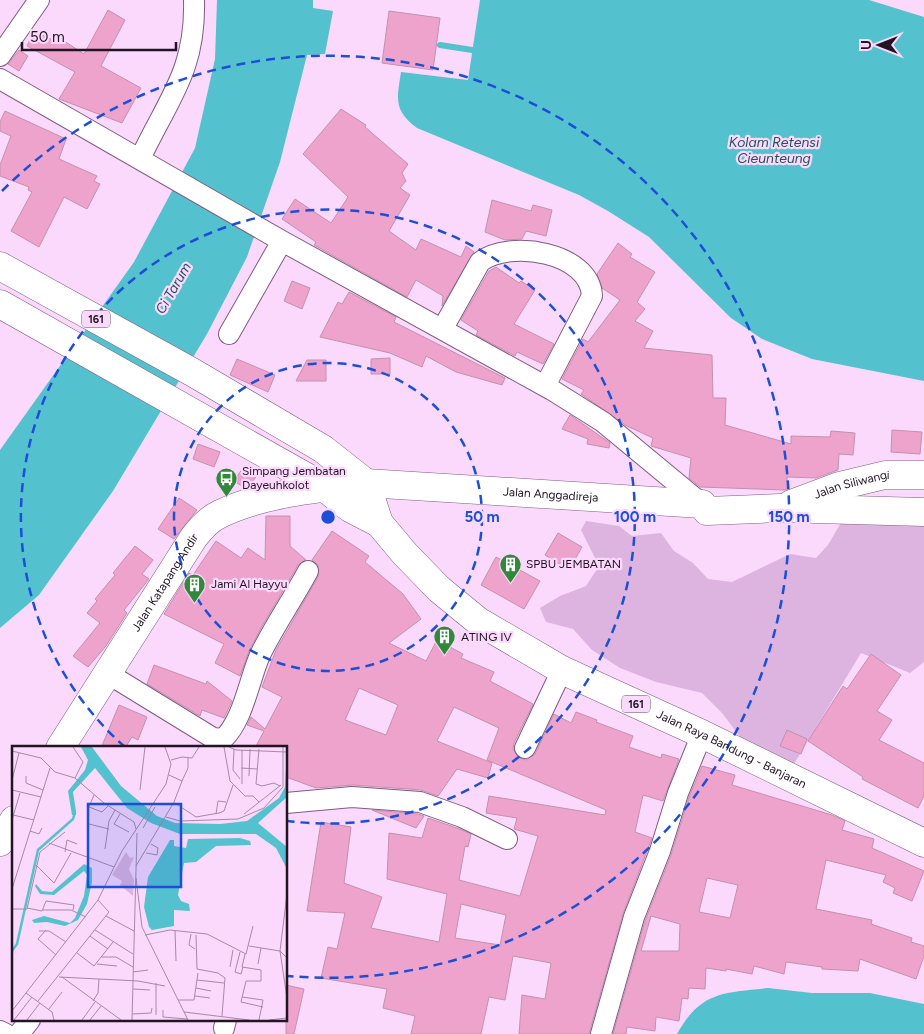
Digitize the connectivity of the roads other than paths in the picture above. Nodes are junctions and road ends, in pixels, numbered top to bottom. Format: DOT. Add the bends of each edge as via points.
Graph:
graph roads {
  1 [pos="39,0"];
  2 [pos="194,0"];
  3 [pos="0,56"];
  4 [pos="0,79"];
  5 [pos="148,164"];
  6 [pos="282,241"];
  7 [pos="0,266"];
  8 [pos="0,304"];
  9 [pos="443,328"];
  10 [pos="229,334"];
  11 [pos="545,386"];
  12 [pos="924,475"];
  13 [pos="366,484"];
  14 [pos="324,487"];
  15 [pos="702,504"];
  16 [pos="780,508"];
  17 [pos="924,512"];
  18 [pos="379,523"];
  19 [pos="308,571"];
  20 [pos="562,670"];
  21 [pos="107,672"];
  22 [pos="702,734"];
  23 [pos="68,745"];
  24 [pos="525,748"];
  25 [pos="288,802"];
  26 [pos="12,823"];
  27 [pos="507,839"];
  28 [pos="0,842"];
  29 [pos="924,843"];
  30 [pos="28,1022"];
  31 [pos="0,1031"];
  32 [pos="6,1034"];
  33 [pos="19,1034"];
  34 [pos="601,1034"];
  1 -- 3 [label="street"];
  2 -- 5 [label="street" via="187,64"];
  4 -- 5 [label="street"];
  5 -- 6 [label="street"];
  6 -- 9 [label="street"];
  6 -- 10 [label="street"];
  7 -- 13 [label="main road, 161" via="323,449"];
  8 -- 14 [label="main road, Jalan Raya Bandung - Banjaran / 161"];
  9 -- 11 [label="street"];
  9 -- 11 [label="street" via="480,262 487,257 496,253 544,253 570,264 586,276 592,296"];
  11 -- 15 [label="street" via="603,422"];
  12 -- 16 [label="main road, Jalan Siliwangi" via="886,475 839,486"];
  13 -- 14 [label="main road, Jalan Anggadireja"];
  13 -- 15 [label="main road, Jalan Anggadireja"];
  13 -- 18 [label="main road, Jalan Raya Bandung - Banjaran / 161"];
  14 -- 18 [label="main road, Jalan Raya Bandung - Banjaran / 161" via="350,508"];
  14 -- 21 [label="main road, Jalan Katapang Andir" via="265,499 219,514 204,525"];
  15 -- 16 [label="main road, Jalan Anggadireja" via="707,511"];
  16 -- 17 [label="main road, Jalan Anggadireja"];
  18 -- 20 [label="main road, Jalan Raya Bandung - Banjaran / 161" via="425,575 460,607"];
  19 -- 21 [label="street" via="264,647 242,706 223,739 213,738"];
  20 -- 22 [label="main road, Jalan Raya Bandung - Banjaran / 161"];
  20 -- 24 [label="street"];
  21 -- 23 [label="main road, Jalan Katapang Andir"];
  22 -- 29 [label="main road, Jalan Raya Bandung - Banjaran / 161"];
  22 -- 34 [label="street" via="634,917"];
  25 -- 27 [label="street" via="352,797 420,802 462,817"];
  26 -- 28 [label="main road"];
  30 -- 33 [label="street"];
  31 -- 32 [label="street"];
}
